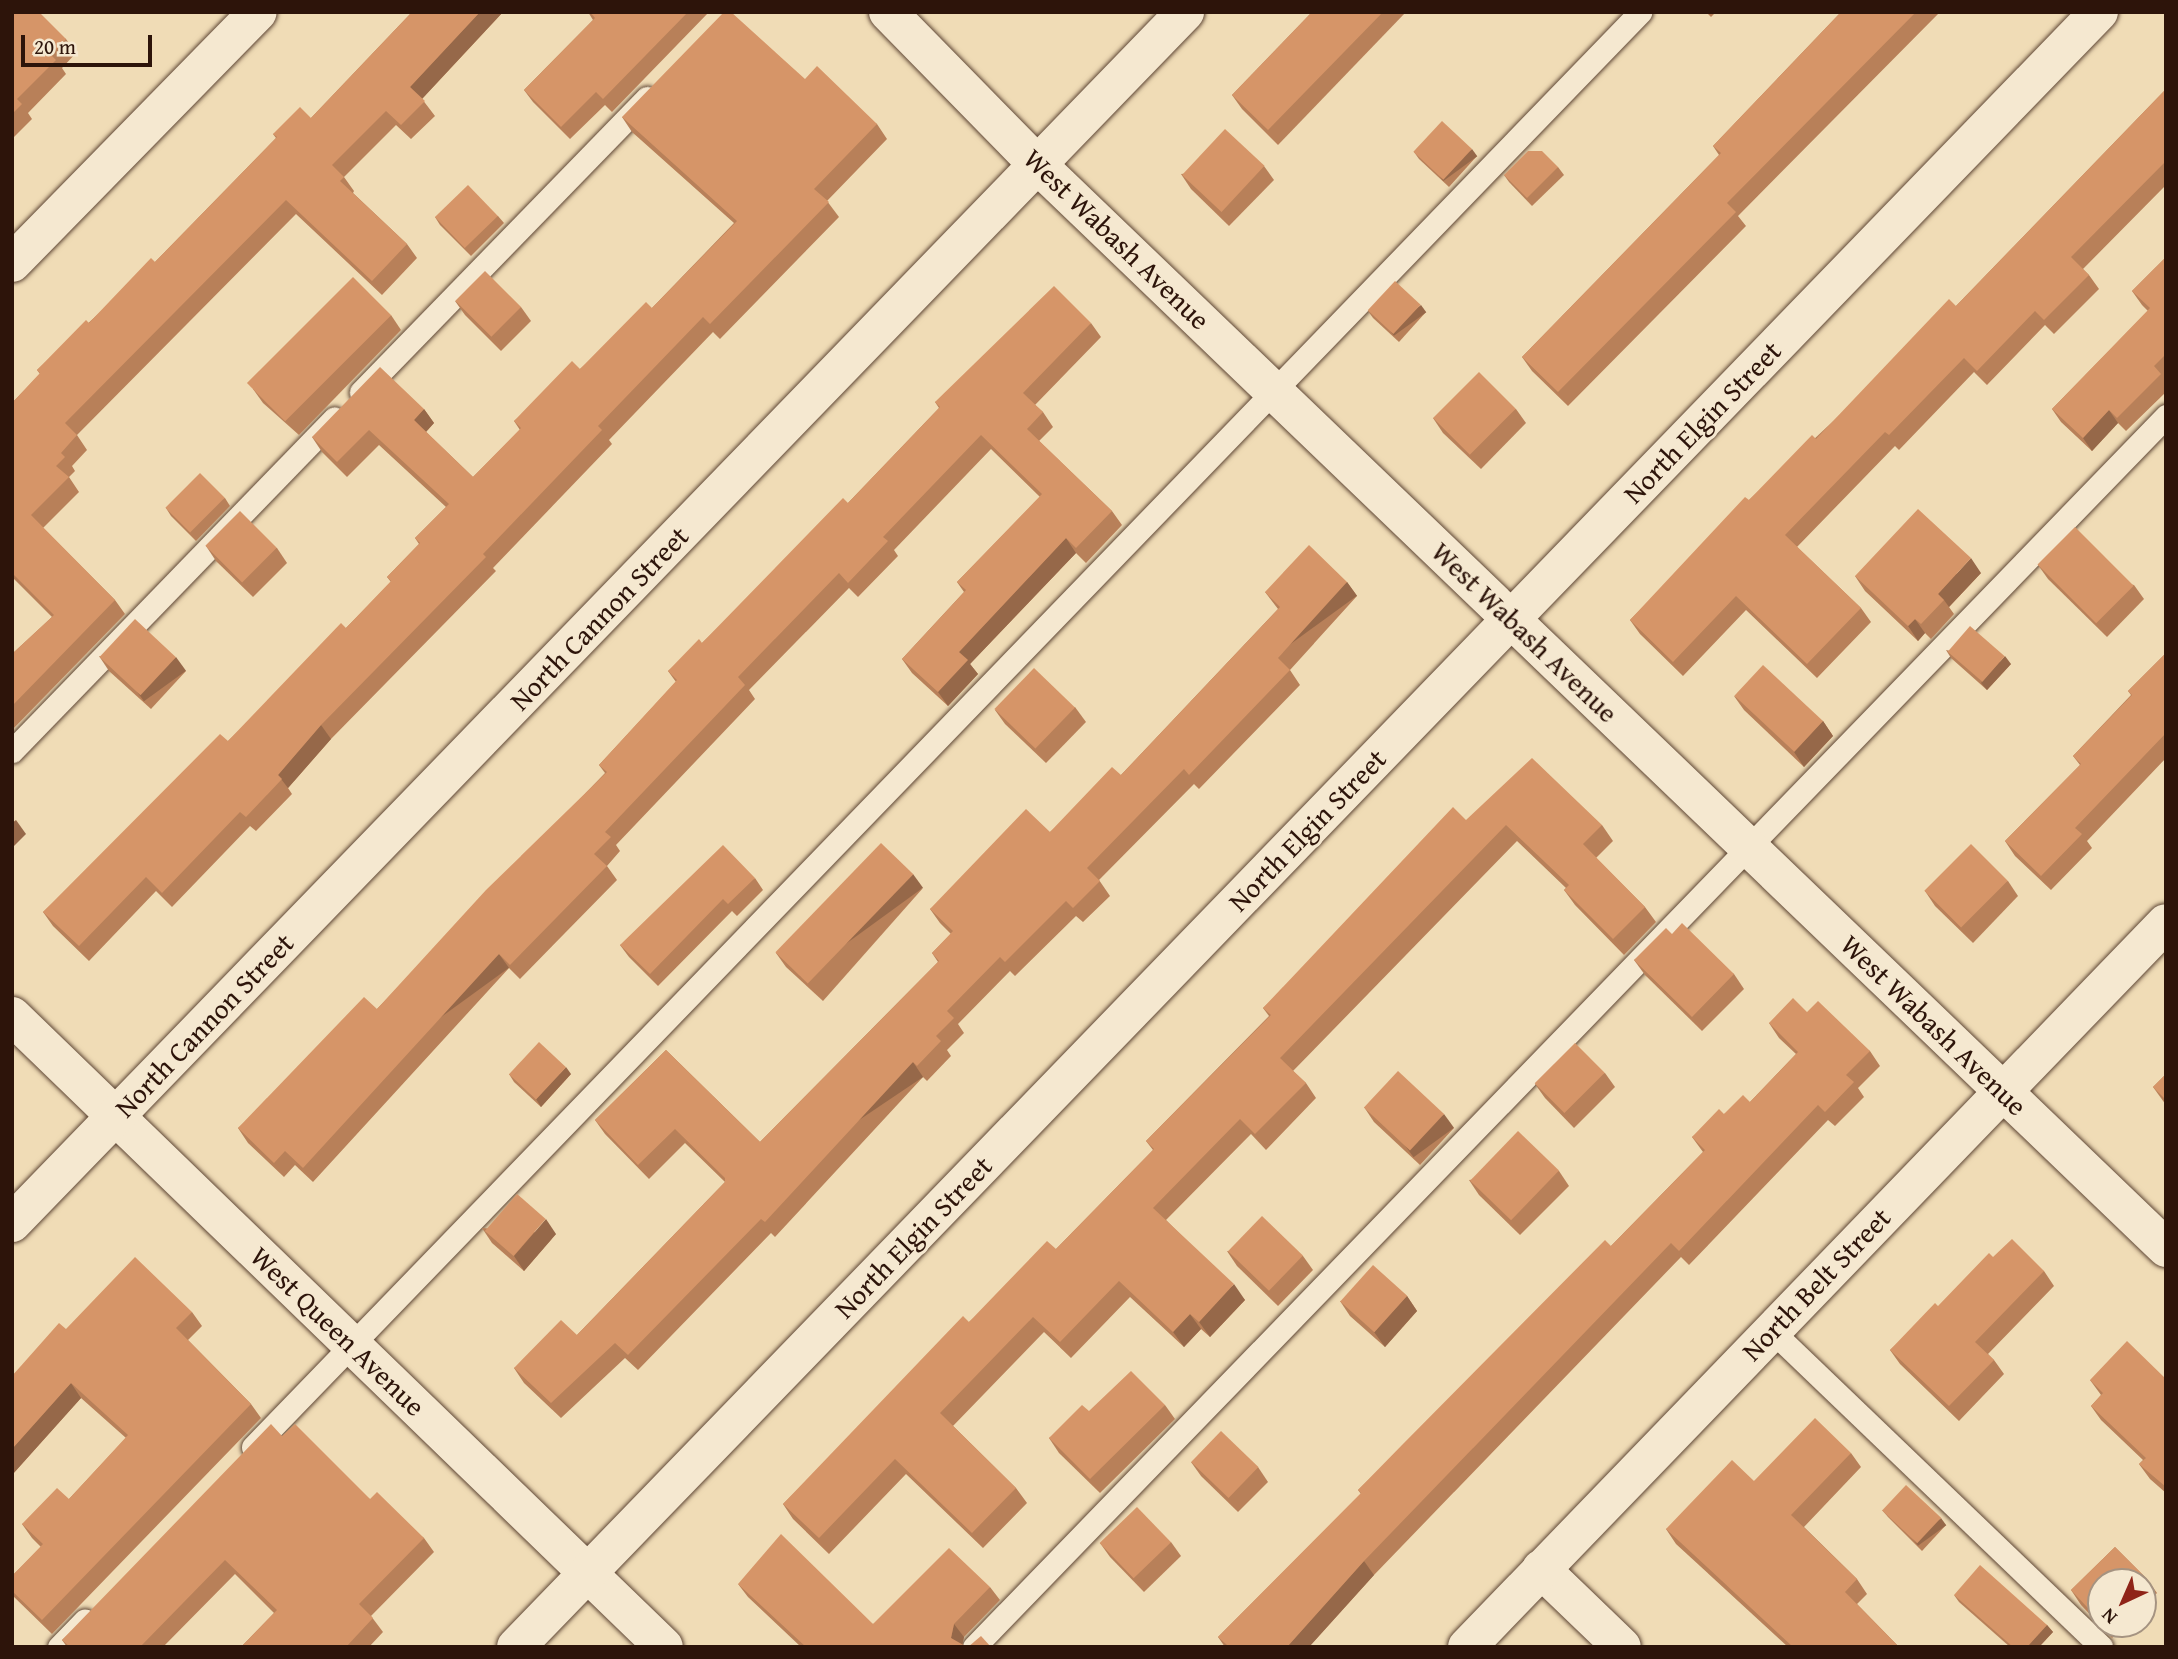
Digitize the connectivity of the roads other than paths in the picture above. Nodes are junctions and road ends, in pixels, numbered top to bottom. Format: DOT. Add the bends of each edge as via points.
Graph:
graph roads {
  1 [pos="258,12"];
  2 [pos="888,12"];
  3 [pos="1185,12"];
  4 [pos="1640,12"];
  5 [pos="2099,12"];
  6 [pos="662,82"];
  7 [pos="1038,165"];
  8 [pos="12,263"];
  9 [pos="1277,391"];
  10 [pos="2166,416"];
  11 [pos="1511,619"];
  12 [pos="12,751"];
  13 [pos="1751,849"];
  14 [pos="2166,923"];
  15 [pos="12,1016"];
  16 [pos="2001,1090"];
  17 [pos="114,1118"];
  18 [pos="12,1223"];
  19 [pos="2166,1248"];
  20 [pos="1772,1331"];
  21 [pos="352,1344"];
  22 [pos="239,1461"];
  23 [pos="1541,1569"];
  24 [pos="587,1573"];
  25 [pos="97,1608"];
  26 [pos="59,1647"];
  27 [pos="516,1647"];
  28 [pos="664,1647"];
  29 [pos="974,1647"];
  30 [pos="1467,1647"];
  31 [pos="1622,1647"];
  32 [pos="2101,1647"];
  1 -- 8 [label="street"];
  2 -- 7 [label="street, West Wabash Avenue"];
  3 -- 7 [label="street, North Cannon Street"];
  4 -- 9 [label="lane"];
  5 -- 11 [label="street, North Elgin Street"];
  6 -- 12 [label="lane"];
  7 -- 9 [label="street, West Wabash Avenue"];
  7 -- 17 [label="street, North Cannon Street"];
  9 -- 11 [label="street, West Wabash Avenue"];
  9 -- 21 [label="lane"];
  10 -- 13 [label="lane"];
  11 -- 13 [label="street, West Wabash Avenue"];
  11 -- 24 [label="street, North Elgin Street"];
  13 -- 16 [label="street, West Wabash Avenue"];
  13 -- 29 [label="lane"];
  14 -- 16 [label="street, North Belt Street"];
  15 -- 17 [label="street, West Queen Avenue"];
  16 -- 19 [label="street, West Wabash Avenue"];
  16 -- 20 [label="street, North Belt Street"];
  17 -- 18 [label="street, North Cannon Street"];
  17 -- 21 [label="street, West Queen Avenue"];
  20 -- 23 [label="street, North Belt Street"];
  20 -- 32 [label="lane"];
  21 -- 22 [label="lane"];
  21 -- 24 [label="street, West Queen Avenue"];
  23 -- 30 [label="street, North Belt Street"];
  23 -- 31 [label="street"];
  24 -- 27 [label="street, North Elgin Street"];
  24 -- 28 [label="street, West Queen Avenue"];
  25 -- 26 [label="lane"];
}
